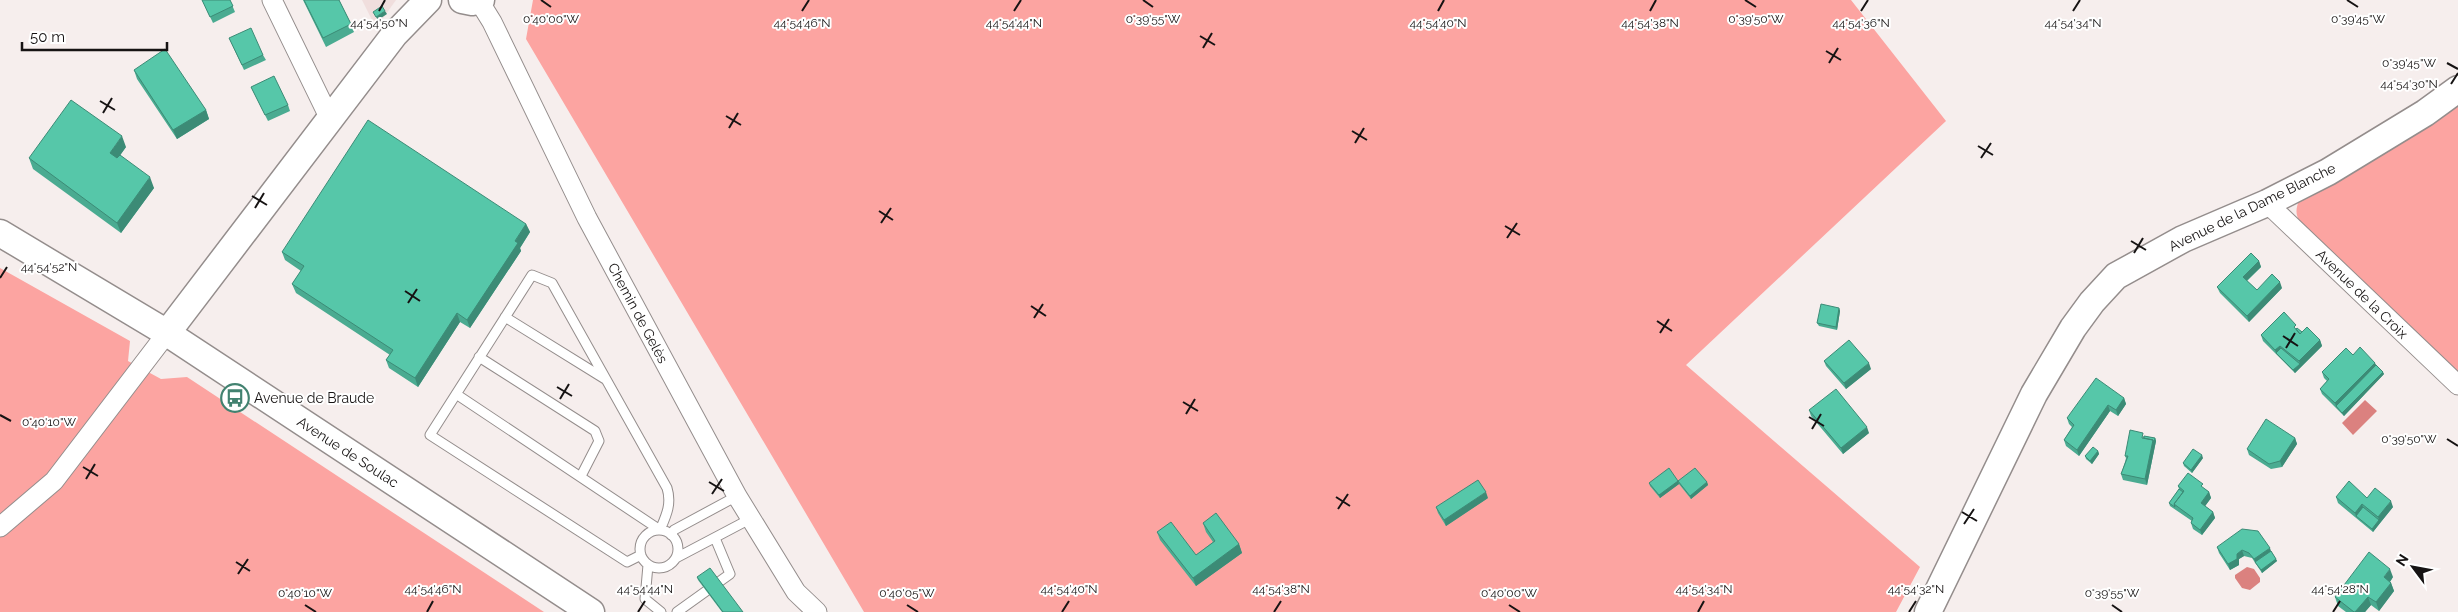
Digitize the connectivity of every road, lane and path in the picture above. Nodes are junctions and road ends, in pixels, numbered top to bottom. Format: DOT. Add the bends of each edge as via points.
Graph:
graph roads {
  1 [pos="272,0"];
  2 [pos="428,0"];
  3 [pos="474,0"];
  4 [pos="2458,89"];
  5 [pos="330,119"];
  6 [pos="2267,203"];
  7 [pos="0,233"];
  8 [pos="505,317"];
  9 [pos="167,334"];
  10 [pos="479,357"];
  11 [pos="606,380"];
  12 [pos="2458,385"];
  13 [pos="456,394"];
  14 [pos="581,476"];
  15 [pos="737,496"];
  16 [pos="750,519"];
  17 [pos="0,527"];
  18 [pos="660,530"];
  19 [pos="672,535"];
  20 [pos="715,538"];
  21 [pos="641,555"];
  22 [pos="676,558"];
  23 [pos="648,565"];
  24 [pos="591,612"];
  25 [pos="661,612"];
  26 [pos="677,612"];
  27 [pos="817,612"];
  28 [pos="1928,612"];
  1 -- 5 [label="street"];
  2 -- 5 [label="main road" via="394,35"];
  3 -- 15 [label="street, Chemin de Gelès" via="492,22 587,218"];
  4 -- 6 [label="main road, Avenue de la Dame Blanche" via="2328,172"];
  5 -- 9 [label="main road"];
  6 -- 12 [label="street, Avenue de la Croix"];
  6 -- 28 [label="main road, Avenue de la Dame Blanche" via="2183,239 2116,276 2092,302 2034,394"];
  7 -- 9 [label="main road, Avenue de Soulac"];
  8 -- 10 [label="lane"];
  8 -- 11 [label="lane"];
  8 -- 11 [label="lane" via="532,275 552,283"];
  9 -- 17 [label="street" via="54,481"];
  9 -- 24 [label="main road, Avenue de Soulac"];
  10 -- 13 [label="lane"];
  10 -- 14 [label="lane" via="595,431 598,441"];
  11 -- 18 [label="lane" via="667,488 669,510"];
  13 -- 14 [label="lane"];
  13 -- 21 [label="lane" via="430,434 627,562"];
  14 -- 18 [label="lane"];
  15 -- 16 [label="street, Chemin de Gelès"];
  15 -- 19 [label="lane" via="674,530"];
  16 -- 20 [label="lane"];
  16 -- 27 [label="street, Chemin de Gelès" via="796,592"];
  18 -- 19 [label="lane"];
  18 -- 21 [label="lane" via="644,538"];
  19 -- 22 [label="lane" via="678,546"];
  20 -- 22 [label="lane"];
  20 -- 26 [label="lane" via="730,574"];
  21 -- 23 [label="lane"];
  22 -- 23 [label="lane" via="660,568"];
  23 -- 25 [label="lane" via="645,599"];
}
